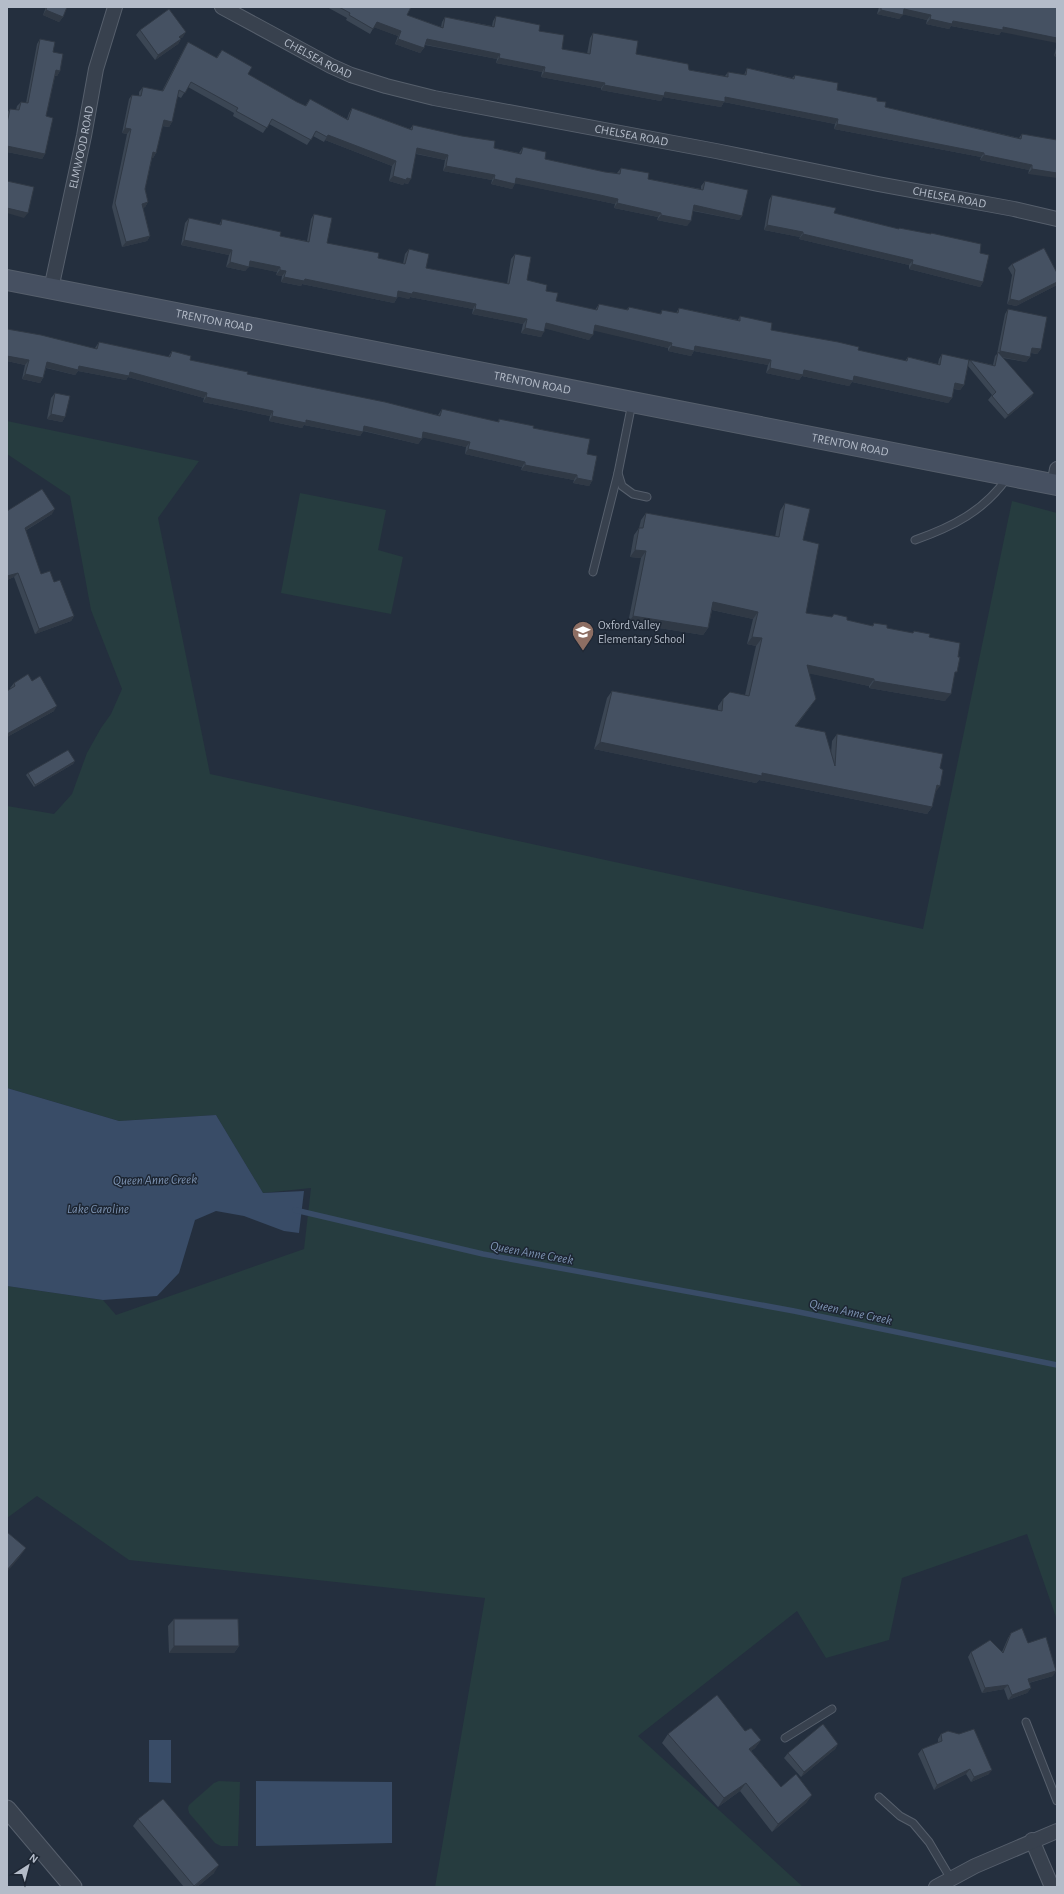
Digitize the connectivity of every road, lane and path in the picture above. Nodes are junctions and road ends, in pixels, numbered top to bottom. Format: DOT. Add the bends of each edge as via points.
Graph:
graph roads {
  1 [pos="115,7"];
  2 [pos="222,7"];
  3 [pos="1057,219"];
  4 [pos="7,280"];
  5 [pos="51,289"];
  6 [pos="632,402"];
  7 [pos="618,473"];
  8 [pos="1008,476"];
  9 [pos="1056,480"];
  10 [pos="647,497"];
  11 [pos="914,540"];
  12 [pos="593,572"];
  13 [pos="832,1708"];
  14 [pos="1026,1722"];
  15 [pos="785,1738"];
  16 [pos="879,1797"];
  17 [pos="1057,1801"];
  18 [pos="7,1809"];
  19 [pos="1057,1831"];
  20 [pos="1032,1840"];
  21 [pos="951,1879"];
  22 [pos="73,1887"];
  23 [pos="936,1887"];
  24 [pos="1052,1887"];
  1 -- 5 [label="street, ELMWOOD ROAD" via="96,69"];
  2 -- 3 [label="street, CHELSEA ROAD" via="331,66 386,86 434,98"];
  4 -- 5 [label="main road, TRENTON ROAD"];
  5 -- 6 [label="main road, TRENTON ROAD"];
  6 -- 7 [label="lane"];
  6 -- 8 [label="main road, TRENTON ROAD"];
  7 -- 10 [label="lane" via="622,486 633,494"];
  7 -- 12 [label="lane"];
  8 -- 9 [label="main road, TRENTON ROAD"];
  8 -- 11 [label="lane" via="984,505 939,532"];
  13 -- 15 [label="lane"];
  14 -- 17 [label="lane"];
  16 -- 21 [label="lane" via="900,1816 913,1823 929,1842"];
  18 -- 22 [label="street"];
  19 -- 20 [label="street"];
  20 -- 21 [label="street"];
  20 -- 24 [label="street"];
  21 -- 23 [label="street"];
}
